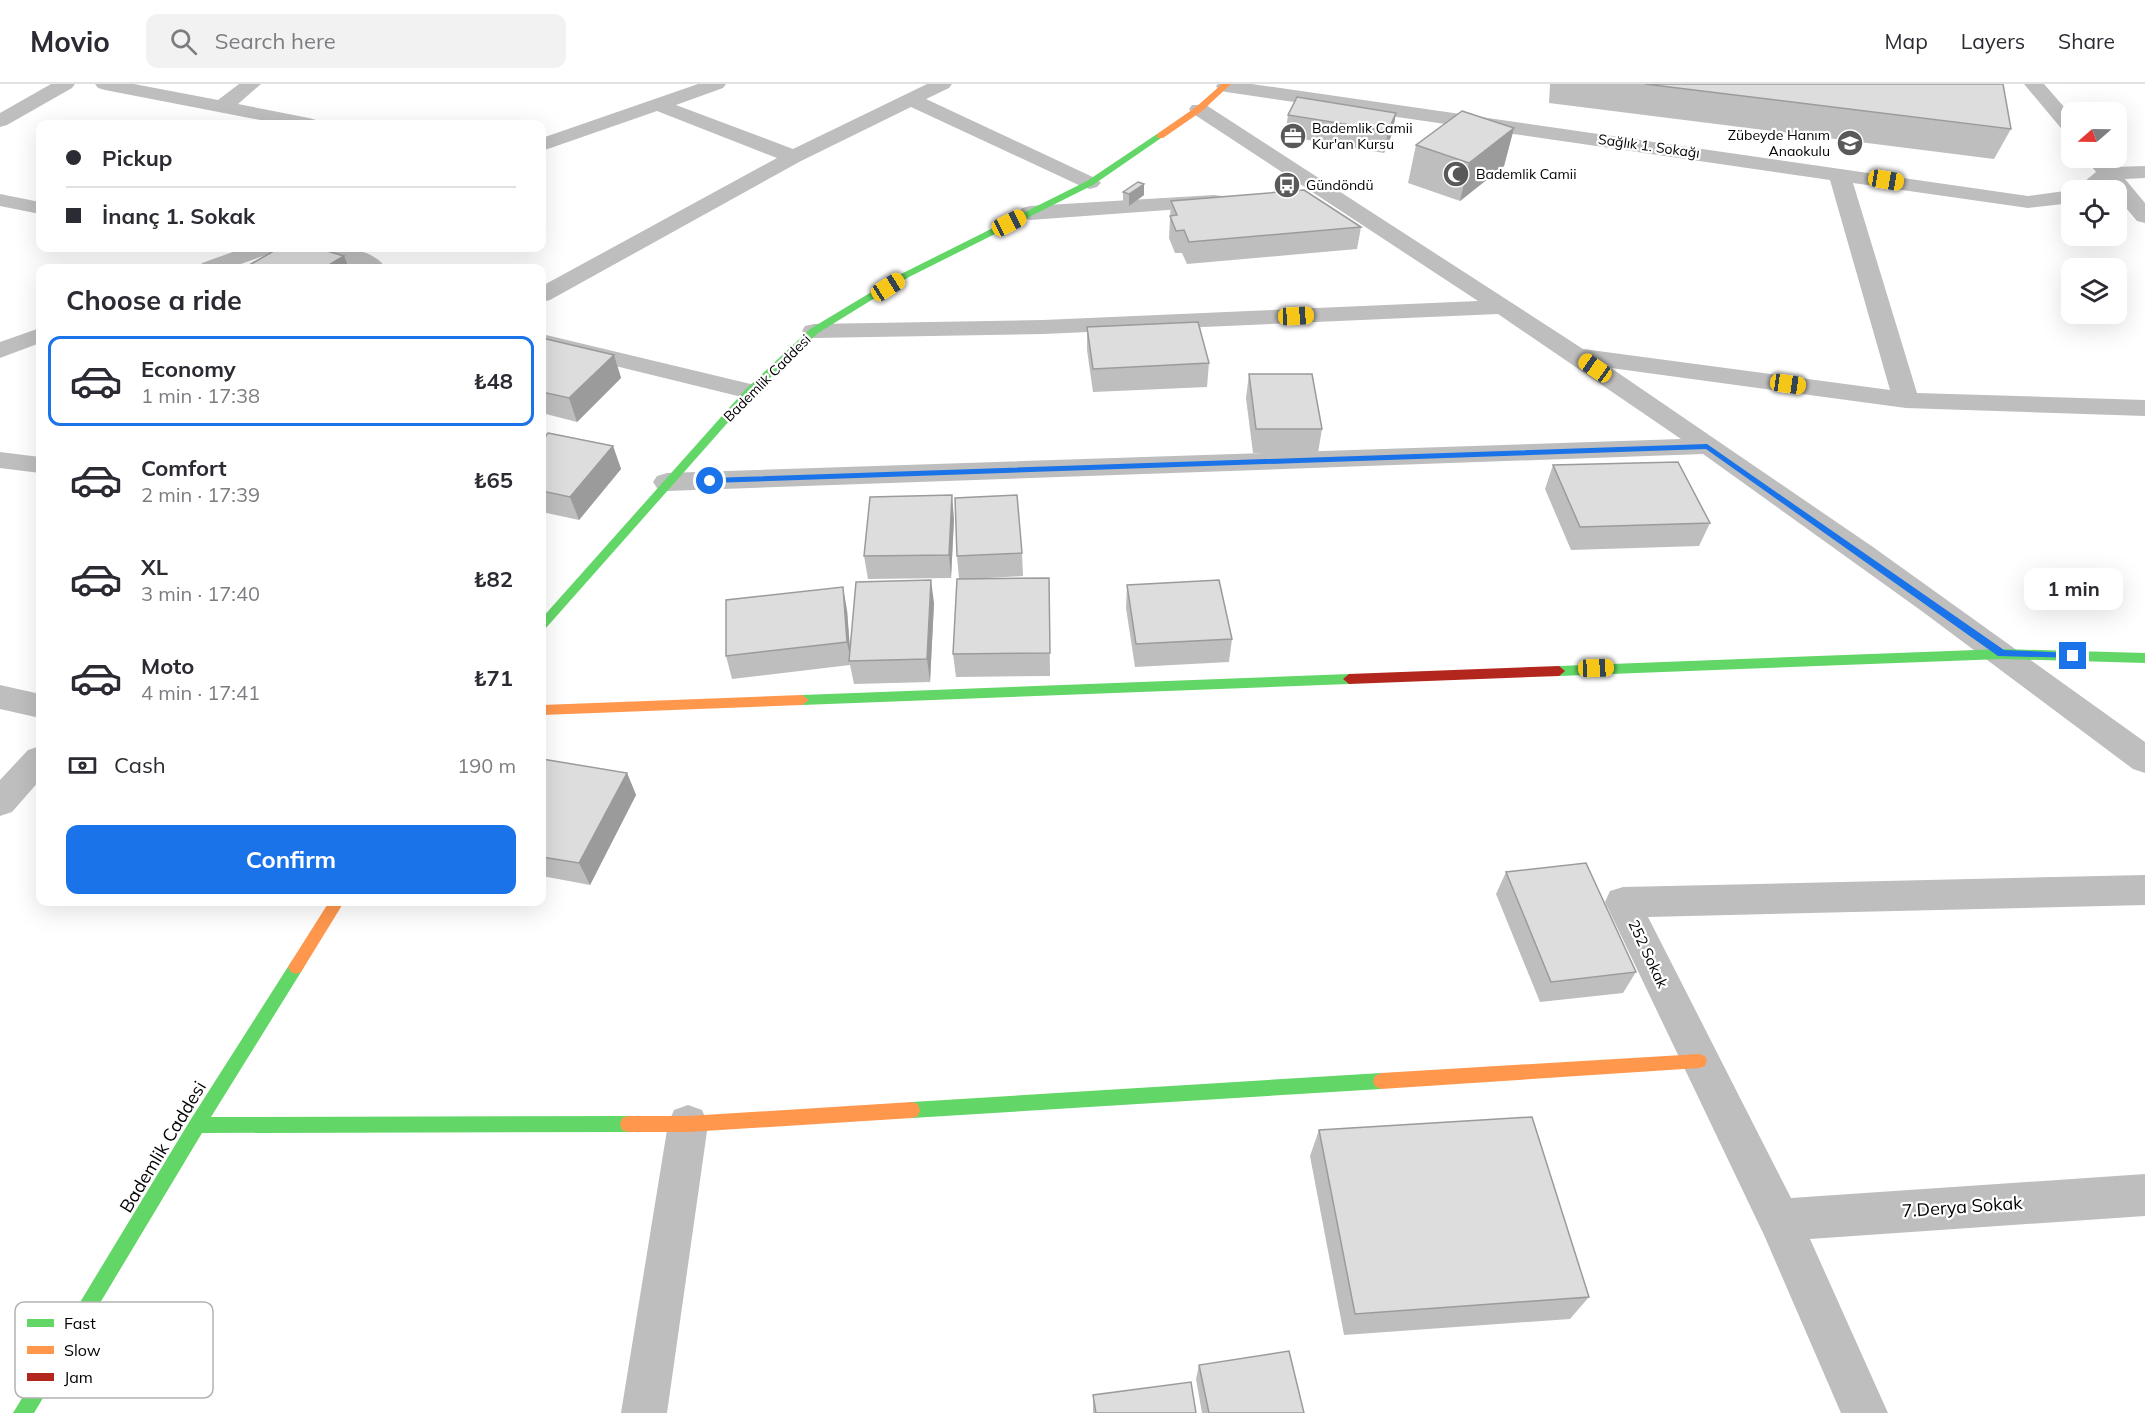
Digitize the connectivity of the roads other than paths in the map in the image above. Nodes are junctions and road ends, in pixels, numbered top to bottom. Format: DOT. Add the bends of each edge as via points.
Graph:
graph roads {
  1 [pos="65,84"];
  2 [pos="105,84"];
  3 [pos="251,84"];
  4 [pos="716,84"];
  5 [pos="942,84"];
  6 [pos="2034,84"];
  7 [pos="1226,85"];
  8 [pos="910,99"];
  9 [pos="659,105"];
  10 [pos="222,107"];
  11 [pos="1199,109"];
  12 [pos="2061,116"];
  13 [pos="289,120"];
  14 [pos="0,121"];
  15 [pos="546,145"];
  16 [pos="794,157"];
  17 [pos="2100,168"];
  18 [pos="2104,168"];
  19 [pos="2116,168"];
  20 [pos="2145,172"];
  21 [pos="1839,173"];
  22 [pos="2089,180"];
  23 [pos="1090,183"];
  24 [pos="1326,194"];
  25 [pos="1292,196"];
  26 [pos="2061,198"];
  27 [pos="0,200"];
  28 [pos="1235,200"];
  29 [pos="36,206"];
  30 [pos="1030,213"];
  31 [pos="2145,216"];
  32 [pos="246,252"];
  33 [pos="344,252"];
  34 [pos="219,264"];
  35 [pos="367,264"];
  36 [pos="546,293"];
  37 [pos="1504,308"];
  38 [pos="814,332"];
  39 [pos="36,337"];
  40 [pos="546,342"];
  41 [pos="0,351"];
  42 [pos="1576,355"];
  43 [pos="750,391"];
  44 [pos="1906,400"];
  45 [pos="2145,408"];
  46 [pos="1707,446"];
  47 [pos="0,460"];
  48 [pos="36,464"];
  49 [pos="668,482"];
  50 [pos="546,620"];
  51 [pos="2002,654"];
  52 [pos="2145,658"];
  53 [pos="0,698"];
  54 [pos="36,705"];
  55 [pos="546,710"];
  56 [pos="2145,760"];
  57 [pos="36,763"];
  58 [pos="0,801"];
  59 [pos="2145,890"];
  60 [pos="334,906"];
  61 [pos="1699,1061"];
  62 [pos="688,1124"];
  63 [pos="197,1125"];
  64 [pos="2145,1195"];
  65 [pos="1779,1220"];
  66 [pos="90,1302"];
  67 [pos="32,1398"];
  68 [pos="23,1413"];
  69 [pos="644,1413"];
  70 [pos="1865,1413"];
  1 -- 14 [label="street"];
  2 -- 10 [label="street"];
  3 -- 10 [label="street"];
  4 -- 9 [label="street"];
  5 -- 8 [label="street"];
  6 -- 12 [label="street"];
  7 -- 11 [label="street, Bademlik Caddesi"];
  7 -- 21 [label="street, Sağlık 1. Sokağı"];
  8 -- 16 [label="street"];
  8 -- 23 [label="street"];
  9 -- 15 [label="street"];
  9 -- 16 [label="street"];
  10 -- 13 [label="street"];
  11 -- 23 [label="street, Bademlik Caddesi"];
  11 -- 24 [label="street"];
  16 -- 36 [label="street"];
  17 -- 22 [label="street"];
  18 -- 31 [label="street"];
  19 -- 20 [label="street"];
  21 -- 26 [label="street, Sağlık 1. Sokağı" via="2028,202"];
  21 -- 44 [label="street"];
  23 -- 30 [label="street, Bademlik Caddesi"];
  24 -- 25 [label="street"];
  24 -- 37 [label="street"];
  27 -- 29 [label="street"];
  28 -- 30 [label="street"];
  30 -- 38 [label="street, Bademlik Caddesi" via="906,275"];
  32 -- 34 [label="street"];
  33 -- 35 [label="street"];
  37 -- 38 [label="street"];
  37 -- 42 [label="street"];
  38 -- 43 [label="street, Bademlik Caddesi"];
  39 -- 41 [label="street"];
  40 -- 43 [label="street"];
  42 -- 44 [label="street"];
  42 -- 46 [label="street"];
  43 -- 49 [label="street, Bademlik Caddesi"];
  44 -- 45 [label="street"];
  46 -- 49 [label="street"];
  46 -- 51 [label="street"];
  47 -- 48 [label="street"];
  49 -- 50 [label="street, Bademlik Caddesi"];
  51 -- 52 [label="street"];
  51 -- 55 [label="street"];
  51 -- 56 [label="street"];
  53 -- 54 [label="street"];
  57 -- 58 [label="street"];
  59 -- 61 [label="street, 252 Sokak" via="1623,902"];
  60 -- 63 [label="street, Bademlik Caddesi"];
  61 -- 62 [label="street"];
  61 -- 65 [label="street, 252 Sokak"];
  62 -- 63 [label="street"];
  62 -- 69 [label="street"];
  63 -- 66 [label="street, Bademlik Caddesi"];
  64 -- 65 [label="street, 7.Derya Sokak"];
  65 -- 70 [label="street, 252 Sokak"];
  67 -- 68 [label="street, Bademlik Caddesi"];
}
